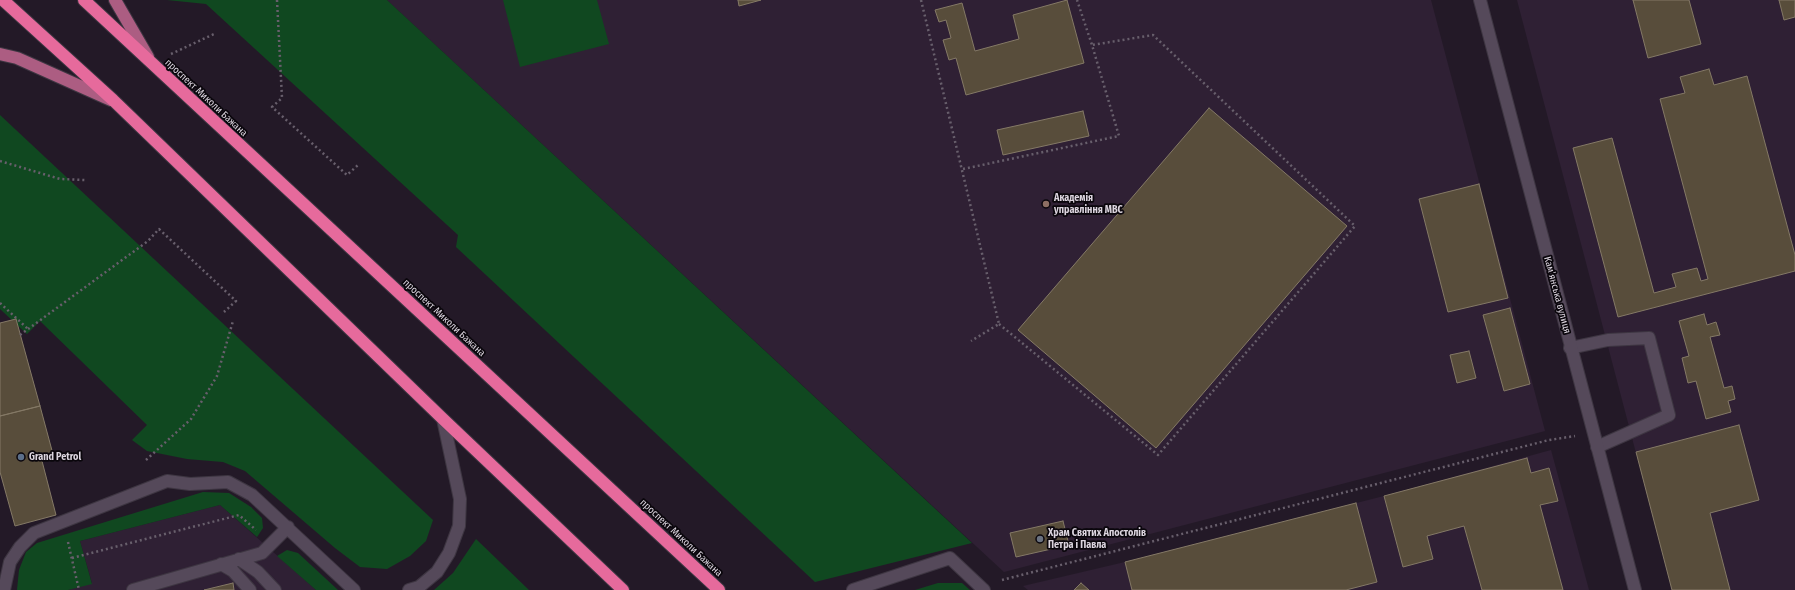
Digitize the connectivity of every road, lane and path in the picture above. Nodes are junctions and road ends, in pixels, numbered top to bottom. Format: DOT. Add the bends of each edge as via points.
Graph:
graph roads {
  1 [pos="3,0"];
  2 [pos="84,0"];
  3 [pos="115,0"];
  4 [pos="277,0"];
  5 [pos="921,0"];
  6 [pos="1077,0"];
  7 [pos="1480,0"];
  8 [pos="214,34"];
  9 [pos="1092,45"];
  10 [pos="0,54"];
  11 [pos="152,64"];
  12 [pos="113,100"];
  13 [pos="0,161"];
  14 [pos="358,165"];
  15 [pos="963,169"];
  16 [pos="85,180"];
  17 [pos="0,303"];
  18 [pos="224,312"];
  19 [pos="233,322"];
  20 [pos="999,324"];
  21 [pos="28,329"];
  22 [pos="20,335"];
  23 [pos="971,341"];
  24 [pos="1570,348"];
  25 [pos="443,419"];
  26 [pos="1593,433"];
  27 [pos="1597,447"];
  28 [pos="146,460"];
  29 [pos="288,527"];
  30 [pos="68,542"];
  31 [pos="271,543"];
  32 [pos="72,558"];
  33 [pos="239,559"];
  34 [pos="221,564"];
  35 [pos="982,588"];
  36 [pos="4,590"];
  37 [pos="79,590"];
  38 [pos="133,590"];
  39 [pos="250,590"];
  40 [pos="275,590"];
  41 [pos="354,590"];
  42 [pos="409,590"];
  43 [pos="624,590"];
  44 [pos="719,590"];
  45 [pos="853,590"];
  46 [pos="1635,590"];
  1 -- 12 [label="highway"];
  2 -- 11 [label="highway, проспект Миколи Бажана"];
  3 -- 11 [label="main road, проспект Миколи Бажана"];
  4 -- 14 [label="path" via="282,98 272,107 346,175"];
  5 -- 15 [label="path"];
  6 -- 9 [label="path"];
  7 -- 24 [label="street, Камʼянська вулиця"];
  8 -- 11 [label="path"];
  9 -- 15 [label="path" via="1119,136"];
  9 -- 20 [label="path" via="1153,35 1355,226 1158,455"];
  10 -- 12 [label="main road" via="17,58"];
  11 -- 44 [label="highway, проспект Миколи Бажана"];
  12 -- 25 [label="highway"];
  13 -- 16 [label="path" via="60,179"];
  15 -- 20 [label="path"];
  17 -- 21 [label="path"];
  18 -- 21 [label="path" via="236,300 160,229 148,241"];
  19 -- 28 [label="path" via="217,376 191,419"];
  20 -- 23 [label="path"];
  21 -- 22 [label="path"];
  24 -- 26 [label="street, Камʼянська вулиця"];
  24 -- 27 [label="street" via="1608,340 1649,338 1669,415"];
  25 -- 42 [label="street" via="460,499 459,526 449,553 437,572 419,587"];
  25 -- 43 [label="highway"];
  26 -- 27 [label="street, Камʼянська вулиця"];
  26 -- 35 [label="path" via="1549,440"];
  27 -- 46 [label="street, Камʼянська вулиця"];
  29 -- 31 [label="street"];
  29 -- 36 [label="street" via="252,496 228,482 190,484 167,481 34,533 10,562"];
  29 -- 41 [label="street"];
  30 -- 32 [label="path"];
  31 -- 32 [label="path" via="239,515"];
  31 -- 33 [label="street" via="262,553"];
  32 -- 37 [label="path"];
  33 -- 34 [label="street"];
  33 -- 40 [label="street" via="258,572"];
  34 -- 38 [label="street"];
  34 -- 39 [label="street" via="233,571"];
  35 -- 45 [label="street" via="950,558"];
}
